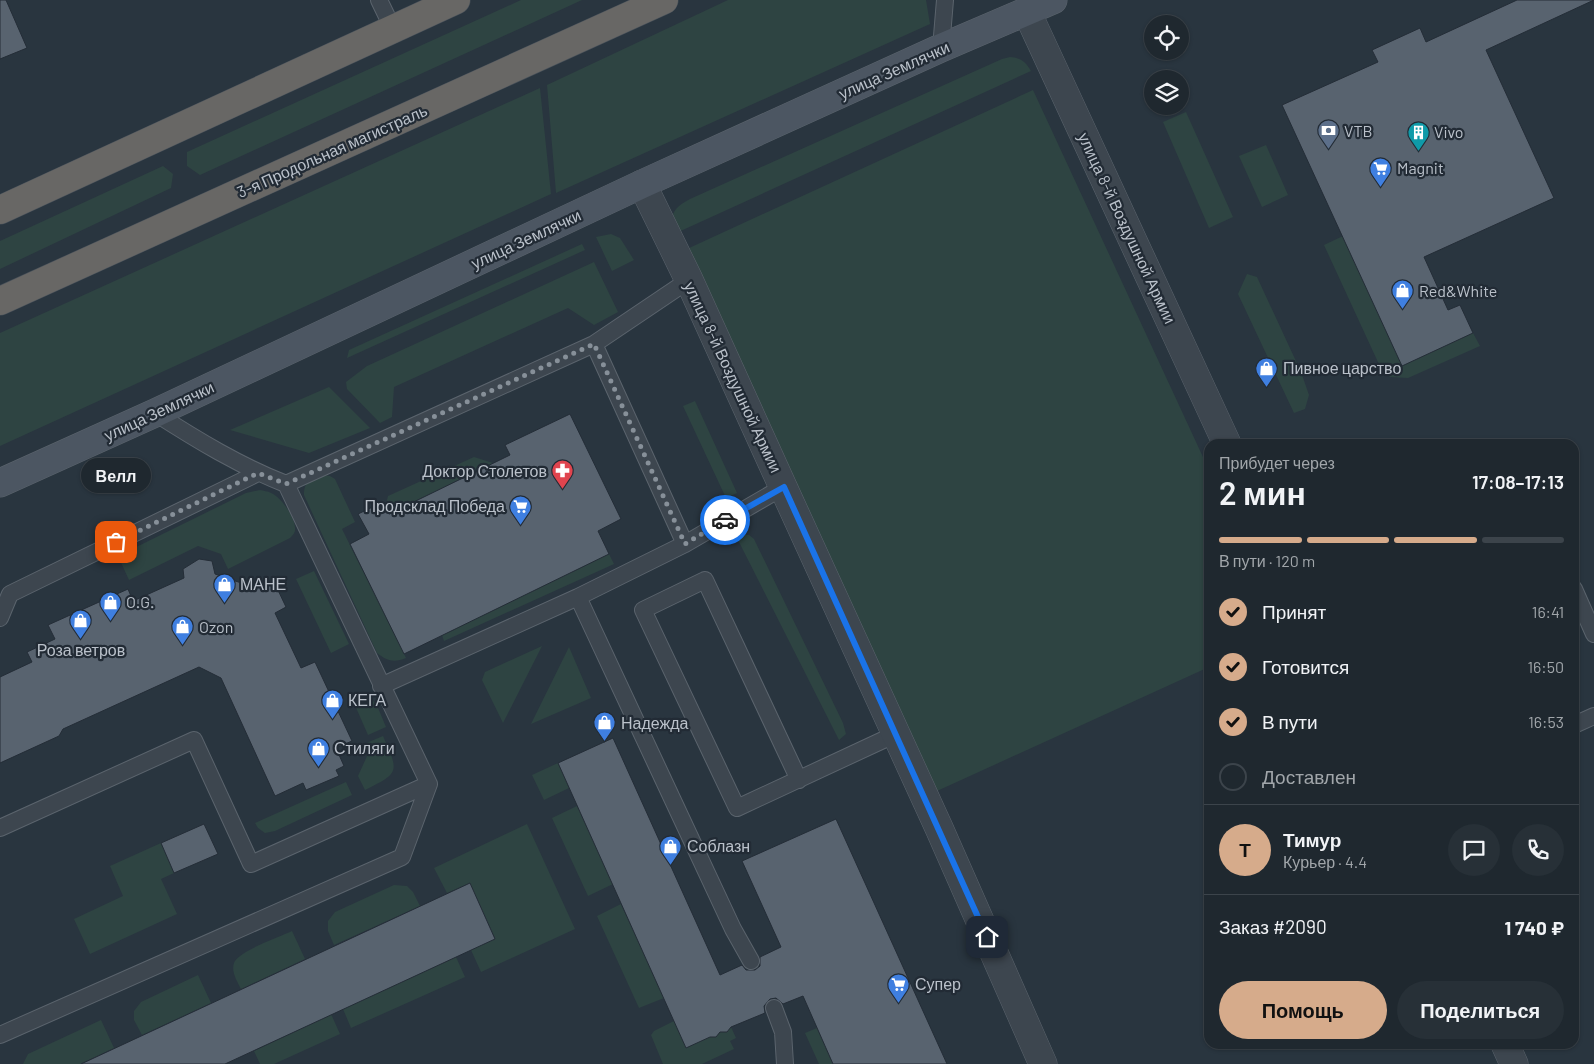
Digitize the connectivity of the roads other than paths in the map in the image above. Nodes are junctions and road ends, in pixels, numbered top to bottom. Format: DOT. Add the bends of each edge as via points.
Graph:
graph roads {
  1 [pos="379,0"];
  2 [pos="456,0"];
  3 [pos="664,0"];
  4 [pos="945,0"];
  5 [pos="1053,0"];
  6 [pos="1028,12"];
  7 [pos="393,29"];
  8 [pos="941,48"];
  9 [pos="642,184"];
  10 [pos="0,210"];
  11 [pos="689,280"];
  12 [pos="0,301"];
  13 [pos="594,344"];
  14 [pos="154,413"];
  15 [pos="1225,439"];
  16 [pos="258,473"];
  17 [pos="0,483"];
  18 [pos="286,484"];
  19 [pos="784,487"];
  20 [pos="685,544"];
  21 [pos="578,597"];
  22 [pos="1579,600"];
  23 [pos="0,618"];
  24 [pos="1594,634"];
  25 [pos="381,686"];
  26 [pos="1594,716"];
  27 [pos="1579,723"];
  28 [pos="896,734"];
  29 [pos="799,780"];
  30 [pos="429,784"];
  31 [pos="0,828"];
  32 [pos="751,961"];
  33 [pos="774,1008"];
  34 [pos="0,1035"];
  35 [pos="1507,1049"];
  36 [pos="785,1064"];
  37 [pos="1043,1064"];
  38 [pos="1514,1064"];
  1 -- 7 [label="lane"];
  2 -- 7 [label="highway"];
  3 -- 12 [label="highway, 3-я Продольная магистраль"];
  4 -- 8 [label="lane"];
  5 -- 6 [label="main road, улица Землячки"];
  6 -- 8 [label="main road, улица Землячки"];
  6 -- 15 [label="street, улица 8-й Воздушной Армии"];
  7 -- 10 [label="highway"];
  8 -- 9 [label="main road, улица Землячки"];
  9 -- 11 [label="street, улица 8-й Воздушной Армии"];
  9 -- 14 [label="main road, улица Землячки"];
  11 -- 13 [label="lane"];
  11 -- 19 [label="street, улица 8-й Воздушной Армии"];
  13 -- 18 [label="lane"];
  13 -- 20 [label="lane"];
  14 -- 16 [label="lane"];
  14 -- 17 [label="main road, улица Землячки"];
  16 -- 18 [label="lane"];
  16 -- 23 [label="lane" via="10,594"];
  18 -- 25 [label="lane"];
  19 -- 20 [label="lane"];
  19 -- 28 [label="street, улица 8-й Воздушной Армии"];
  20 -- 21 [label="lane"];
  21 -- 25 [label="lane"];
  21 -- 32 [label="lane" via="733,929"];
  22 -- 24 [label="lane"];
  25 -- 30 [label="lane"];
  26 -- 27 [label="lane"];
  28 -- 29 [label="lane"];
  28 -- 37 [label="street, улица 8-й Воздушной Армии"];
  29 -- 29 [label="lane" via="737,808 643,610 704,580"];
  30 -- 31 [label="lane" via="251,864 194,740"];
  30 -- 34 [label="lane" via="402,857"];
  33 -- 36 [label="lane" via="783,1032"];
  35 -- 38 [label="street"];
}
